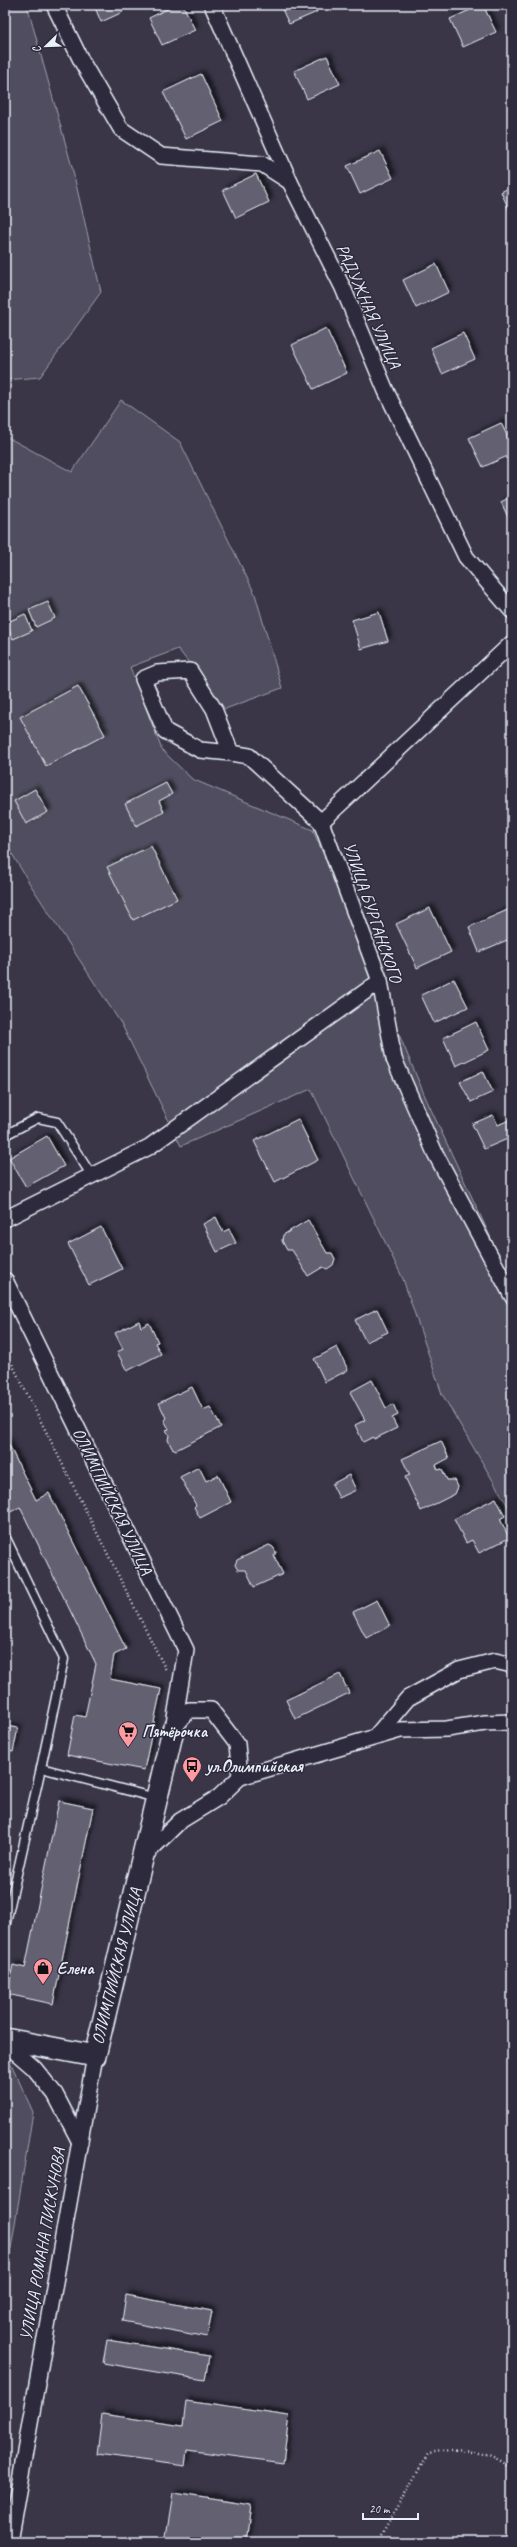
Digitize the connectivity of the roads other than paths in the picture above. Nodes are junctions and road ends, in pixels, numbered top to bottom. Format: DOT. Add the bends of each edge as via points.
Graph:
graph roads {
  1 [pos="54,5"];
  2 [pos="212,5"];
  3 [pos="290,182"];
  4 [pos="512,611"];
  5 [pos="512,643"];
  6 [pos="230,753"];
  7 [pos="321,822"];
  8 [pos="380,981"];
  9 [pos="5,1135"];
  10 [pos="92,1176"];
  11 [pos="5,1219"];
  12 [pos="5,1280"];
  13 [pos="512,1296"];
  14 [pos="5,1536"];
  15 [pos="512,1665"];
  16 [pos="512,1722"];
  17 [pos="173,1730"];
  18 [pos="375,1737"];
  19 [pos="41,1768"];
  20 [pos="240,1777"];
  21 [pos="156,1798"];
  22 [pos="142,1858"];
  23 [pos="5,1927"];
  24 [pos="5,2039"];
  25 [pos="5,2043"];
  26 [pos="95,2056"];
  27 [pos="80,2142"];
  28 [pos="9,2542"];
  1 -- 3 [label="street" via="82,62 121,129 161,156 262,164"];
  2 -- 3 [label="street, РАДУЖНАЯ УЛИЦА"];
  3 -- 4 [label="street, РАДУЖНАЯ УЛИЦА" via="343,288 386,390 466,557"];
  5 -- 7 [label="street"];
  6 -- 6 [label="street, УЛИЦА БУРГАНСКОГО" via="214,709 190,671 158,673 143,679 165,731 200,750"];
  6 -- 7 [label="street, УЛИЦА БУРГАНСКОГО" via="249,756"];
  7 -- 8 [label="street, УЛИЦА БУРГАНСКОГО"];
  8 -- 10 [label="street" via="149,1147"];
  8 -- 13 [label="street, УЛИЦА БУРГАНСКОГО" via="394,1059 435,1153"];
  9 -- 10 [label="lane" via="38,1118 57,1122"];
  10 -- 11 [label="street"];
  12 -- 17 [label="street, ОЛИМПИЙСКАЯ УЛИЦА" via="186,1650"];
  14 -- 19 [label="lane" via="64,1659"];
  15 -- 18 [label="street" via="495,1662 459,1670 408,1698"];
  16 -- 18 [label="street" via="447,1729 400,1730"];
  17 -- 20 [label="street, ОЛИМПИЙСКАЯ УЛИЦА" via="189,1710 211,1710 237,1744"];
  17 -- 21 [label="street, ОЛИМПИЙСКАЯ УЛИЦА"];
  18 -- 20 [label="street"];
  19 -- 21 [label="lane"];
  19 -- 23 [label="lane"];
  20 -- 22 [label="street" via="219,1797 180,1821"];
  21 -- 22 [label="street, ОЛИМПИЙСКАЯ УЛИЦА"];
  22 -- 26 [label="street, ОЛИМПИЙСКАЯ УЛИЦА"];
  24 -- 26 [label="street, ОЛИМПИЙСКАЯ УЛИЦА"];
  25 -- 27 [label="street, УЛИЦА РОМАНА ПИСКУНОВА" via="34,2068 55,2094"];
  26 -- 27 [label="street, УЛИЦА РОМАНА ПИСКУНОВА"];
  27 -- 28 [label="street, УЛИЦА РОМАНА ПИСКУНОВА"];
}
